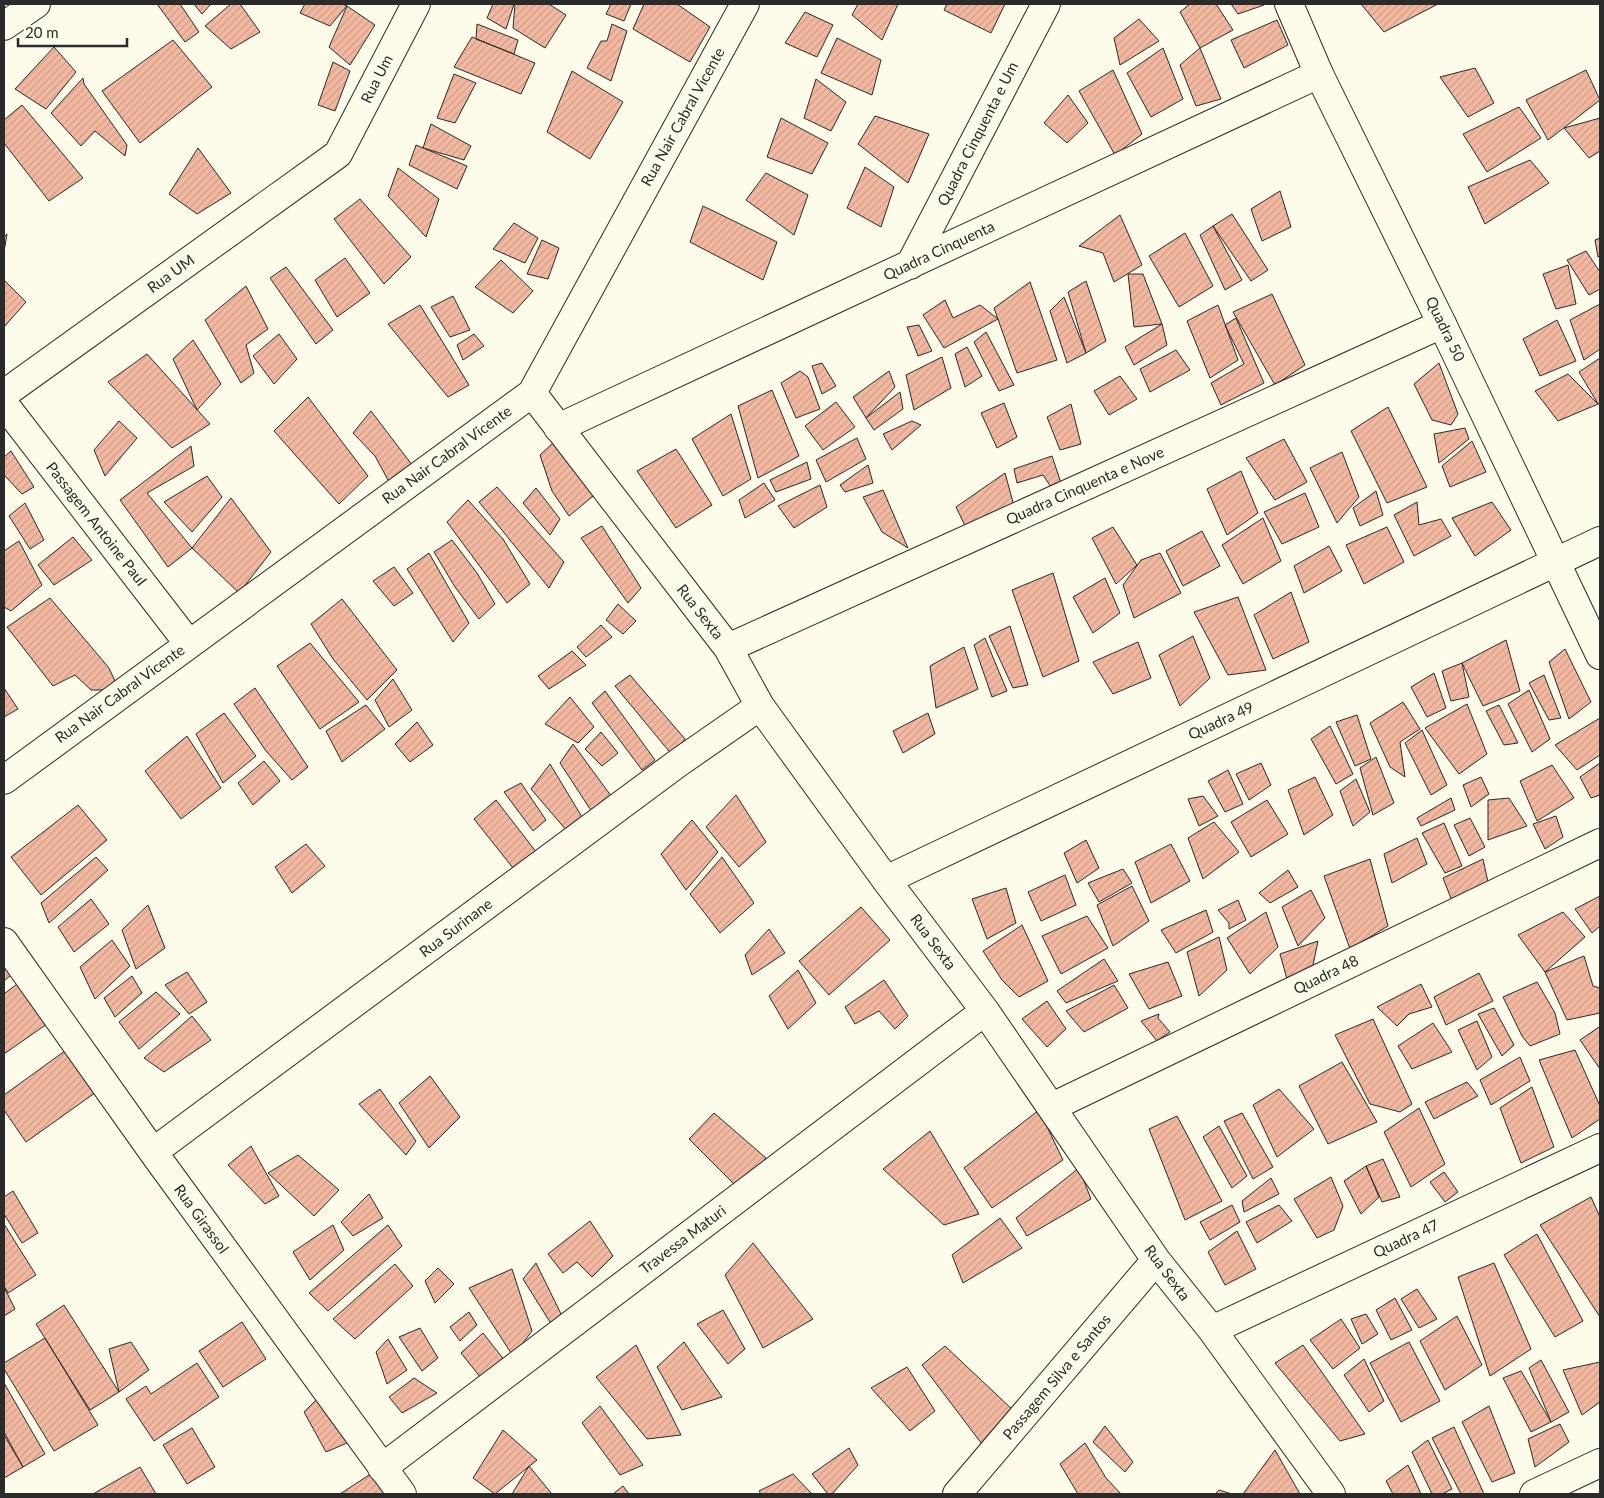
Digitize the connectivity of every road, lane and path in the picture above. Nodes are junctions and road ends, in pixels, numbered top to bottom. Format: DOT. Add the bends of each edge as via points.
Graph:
graph roads {
  1 [pos="36,4"];
  2 [pos="416,4"];
  3 [pos="745,4"];
  4 [pos="1046,4"];
  5 [pos="1289,4"];
  6 [pos="4,26"];
  7 [pos="1319,74"];
  8 [pos="338,154"];
  9 [pos="910,265"];
  10 [pos="1442,324"];
  11 [pos="532,393"];
  12 [pos="4,394"];
  13 [pos="4,404"];
  14 [pos="558,428"];
  15 [pos="1600,541"];
  16 [pos="1556,562"];
  17 [pos="189,644"];
  18 [pos="728,648"];
  19 [pos="1600,655"];
  20 [pos="760,706"];
  21 [pos="4,780"];
  22 [pos="1600,843"];
  23 [pos="886,880"];
  24 [pos="4,942"];
  25 [pos="985,1011"];
  26 [pos="1052,1106"];
  27 [pos="1600,1148"];
  28 [pos="153,1152"];
  29 [pos="1156,1260"];
  30 [pos="1212,1330"];
  31 [pos="1600,1463"];
  32 [pos="382,1468"];
  33 [pos="402,1494"];
  34 [pos="957,1494"];
  35 [pos="1332,1494"];
  36 [pos="1534,1494"];
  1 -- 6 [label="street"];
  2 -- 8 [label="street, Rua Um"];
  3 -- 11 [label="street, Rua Nair Cabral Vicente"];
  4 -- 9 [label="street, Quadra Cinquenta e Um"];
  5 -- 7 [label="street, Quadra 50"];
  7 -- 9 [label="street, Quadra Cinquenta"];
  7 -- 10 [label="street, Quadra 50"];
  8 -- 12 [label="street, Rua UM"];
  9 -- 14 [label="street, Quadra Cinquenta"];
  10 -- 16 [label="street, Quadra 50"];
  10 -- 18 [label="street, Quadra Cinquenta e Nove"];
  11 -- 14 [label="street, Rua Sexta"];
  11 -- 17 [label="street, Rua Nair Cabral Vicente"];
  13 -- 17 [label="street, Passagem Antoine Paul"];
  14 -- 18 [label="street, Rua Sexta"];
  15 -- 16 [label="street, Quadra 49"];
  16 -- 19 [label="street, Quadra 50"];
  16 -- 23 [label="street, Quadra 49"];
  17 -- 21 [label="street, Rua Nair Cabral Vicente"];
  18 -- 20 [label="street, Rua Sexta"];
  20 -- 23 [label="street, Rua Sexta"];
  20 -- 28 [label="street, Rua Surinane" via="678,763"];
  22 -- 26 [label="street, Quadra 48"];
  23 -- 25 [label="street, Rua Sexta"];
  24 -- 28 [label="street, Rua Girassol"];
  25 -- 26 [label="street, Rua Sexta"];
  25 -- 32 [label="street, Travessa Maturi"];
  26 -- 29 [label="street, Rua Sexta"];
  27 -- 30 [label="street, Quadra 47"];
  28 -- 32 [label="street, Rua Girassol"];
  29 -- 30 [label="street, Rua Sexta"];
  29 -- 34 [label="street, Passagem Silva e Santos"];
  30 -- 35 [label="street, Rua Sexta"];
  31 -- 36 [label="street"];
  32 -- 33 [label="street, Rua Girassol"];
}
